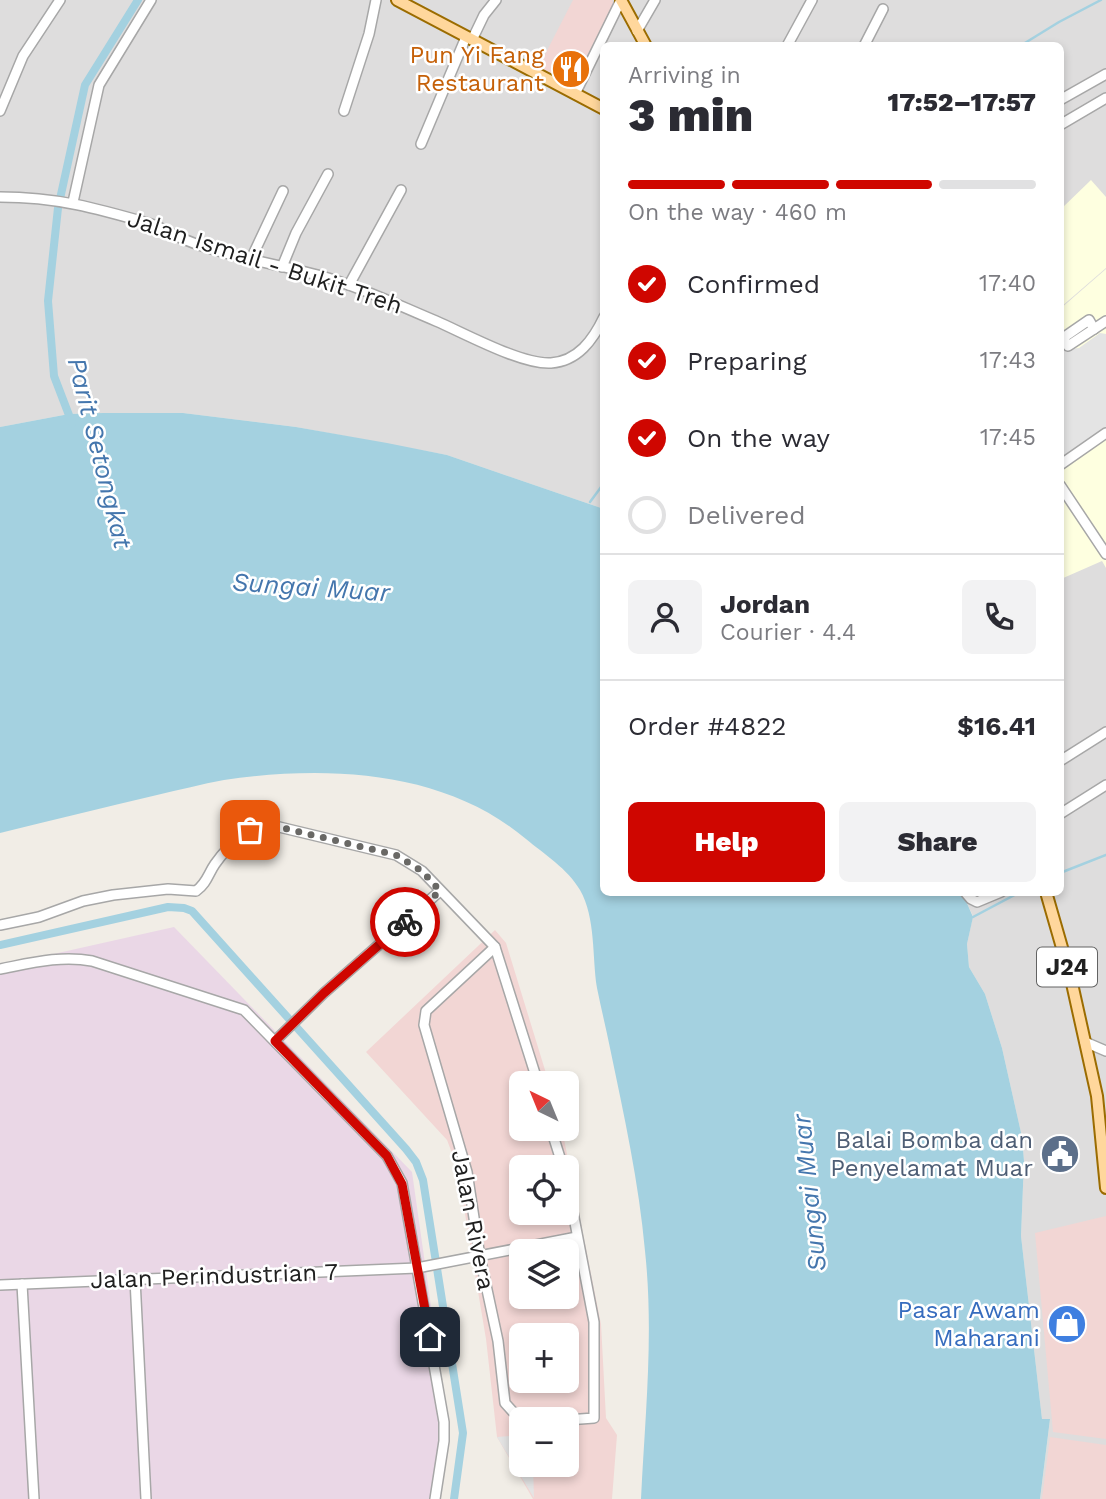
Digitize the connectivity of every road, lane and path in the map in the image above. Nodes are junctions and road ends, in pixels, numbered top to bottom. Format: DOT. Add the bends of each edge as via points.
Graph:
graph roads {
  1 [pos="60,0"];
  2 [pos="151,0"];
  3 [pos="376,0"];
  4 [pos="397,0"];
  5 [pos="496,0"];
  6 [pos="621,0"];
  7 [pos="654,0"];
  8 [pos="812,0"];
  9 [pos="883,9"];
  10 [pos="637,31"];
  11 [pos="469,39"];
  12 [pos="600,42"];
  13 [pos="644,42"];
  14 [pos="789,42"];
  15 [pos="866,42"];
  16 [pos="600,43"];
  17 [pos="1106,74"];
  18 [pos="575,94"];
  19 [pos="1064,98"];
  20 [pos="1106,98"];
  21 [pos="600,107"];
  22 [pos="0,111"];
  23 [pos="344,111"];
  24 [pos="1064,123"];
  25 [pos="421,144"];
  26 [pos="328,173"];
  27 [pos="401,190"];
  28 [pos="283,191"];
  29 [pos="0,197"];
  30 [pos="64,201"];
  31 [pos="251,259"];
  32 [pos="282,267"];
  33 [pos="349,285"];
  34 [pos="1106,321"];
  35 [pos="600,324"];
  36 [pos="1064,342"];
  37 [pos="1106,433"];
  38 [pos="1064,462"];
  39 [pos="1064,491"];
  40 [pos="1106,554"];
  41 [pos="1106,732"];
  42 [pos="1064,758"];
  43 [pos="1106,785"];
  44 [pos="1064,811"];
  45 [pos="440,891"];
  46 [pos="968,896"];
  47 [pos="991,896"];
  48 [pos="1047,896"];
  49 [pos="0,925"];
  50 [pos="495,947"];
  51 [pos="0,969"];
  52 [pos="275,1041"];
  53 [pos="1086,1042"];
  54 [pos="1106,1052"];
  55 [pos="534,1071"];
  56 [pos="1103,1130"];
  57 [pos="1106,1188"];
  58 [pos="575,1225"];
  59 [pos="577,1237"];
  60 [pos="480,1257"];
  61 [pos="417,1268"];
  62 [pos="135,1279"];
  63 [pos="22,1284"];
  64 [pos="0,1285"];
  65 [pos="509,1407"];
  66 [pos="579,1419"];
  67 [pos="34,1499"];
  68 [pos="146,1499"];
  69 [pos="435,1499"];
  1 -- 22 [label="street" via="23,56"];
  2 -- 30 [label="street" via="99,85"];
  3 -- 23 [label="street"];
  4 -- 11 [label="main road"];
  5 -- 11 [label="street"];
  6 -- 10 [label="main road"];
  6 -- 12 [label="street"];
  7 -- 10 [label="street"];
  8 -- 14 [label="street"];
  9 -- 15 [label="street"];
  10 -- 13 [label="main road"];
  11 -- 18 [label="main road"];
  11 -- 25 [label="street"];
  16 -- 18 [label="street"];
  17 -- 19 [label="street"];
  18 -- 21 [label="main road"];
  20 -- 24 [label="street"];
  26 -- 32 [label="street"];
  27 -- 33 [label="street"];
  28 -- 31 [label="street"];
  29 -- 30 [label="street, Jalan Ismail - Bukit Treh"];
  30 -- 31 [label="street, Jalan Ismail - Bukit Treh" via="155,225"];
  31 -- 32 [label="street, Jalan Ismail - Bukit Treh"];
  32 -- 33 [label="street, Jalan Ismail - Bukit Treh"];
  33 -- 35 [label="street, Jalan Ismail - Bukit Treh" via="541,362 572,356 588,345"];
  34 -- 36 [label="street" via="1094,329 1089,320"];
  37 -- 38 [label="street"];
  39 -- 40 [label="street"];
  41 -- 42 [label="street"];
  43 -- 44 [label="street"];
  45 -- 49 [label="street" via="422,871 396,855 263,825 245,834 216,862 207,882 196,891 113,895"];
  45 -- 50 [label="street"];
  45 -- 52 [label="street"];
  46 -- 47 [label="street" via="977,902"];
  48 -- 53 [label="main road, J24"];
  50 -- 55 [label="street"];
  50 -- 60 [label="street, Jalan Rivera" via="425,1015 424,1025 467,1172"];
  51 -- 52 [label="street" via="61,958 92,961 244,1010"];
  52 -- 61 [label="street" via="387,1156 402,1184"];
  53 -- 54 [label="street"];
  53 -- 56 [label="main road, J24"];
  56 -- 57 [label="main road, J24"];
  58 -- 59 [label="street"];
  59 -- 60 [label="street, Jalan Perindustrian 7"];
  59 -- 66 [label="street" via="594,1322 594,1418"];
  60 -- 61 [label="street, Jalan Perindustrian 7"];
  60 -- 65 [label="street, Jalan Rivera"];
  61 -- 62 [label="street, Jalan Perindustrian 7"];
  61 -- 69 [label="street" via="444,1422"];
  62 -- 63 [label="street, Jalan Perindustrian 7"];
  62 -- 68 [label="street"];
  63 -- 64 [label="street, Jalan Perindustrian 7"];
  63 -- 67 [label="street"];
}
